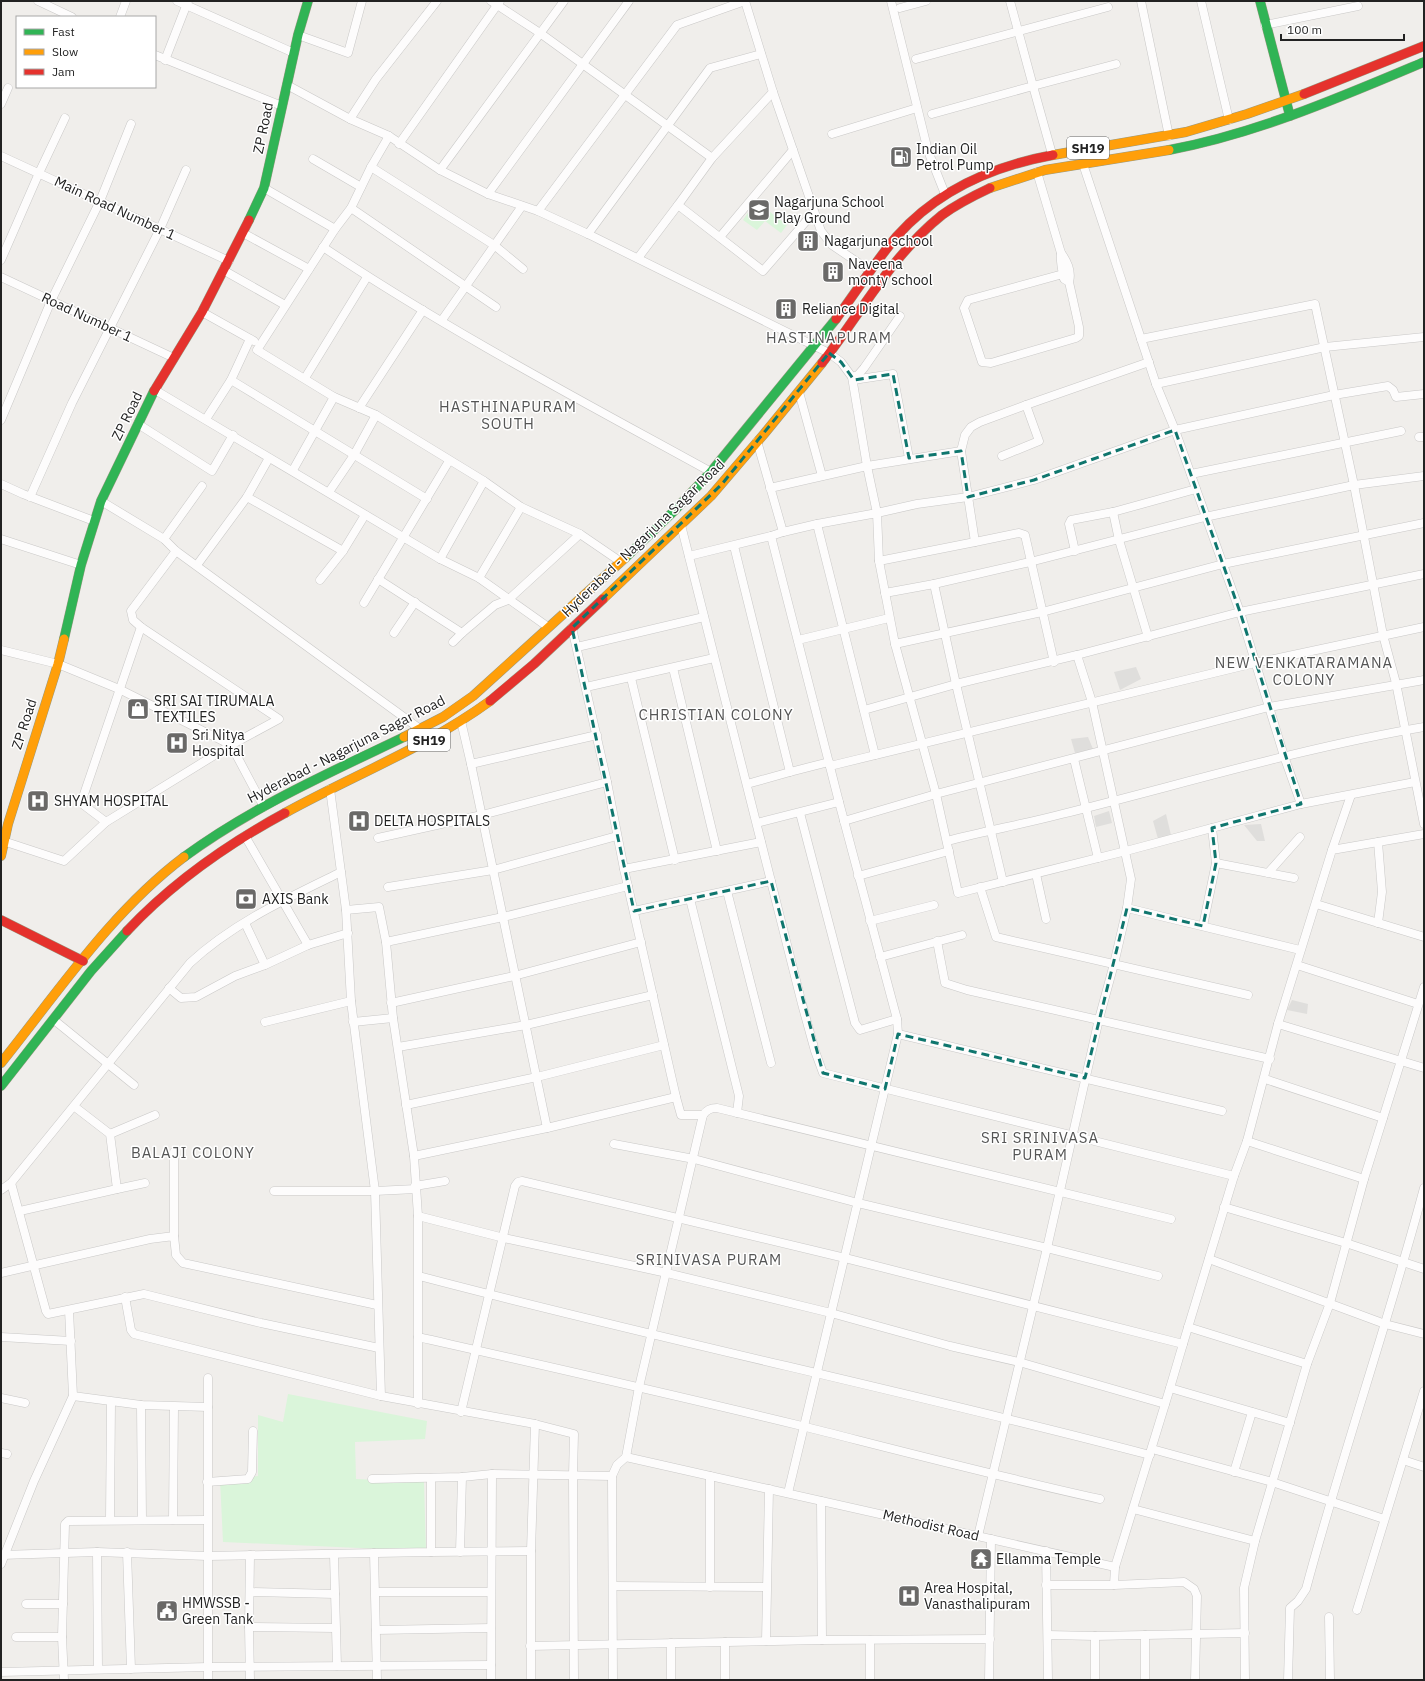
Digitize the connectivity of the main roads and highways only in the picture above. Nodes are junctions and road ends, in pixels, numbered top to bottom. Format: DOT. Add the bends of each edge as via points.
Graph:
graph roads {
  1 [pos="307,1"];
  2 [pos="1260,1"];
  3 [pos="1424,46"];
  4 [pos="1424,62"];
  5 [pos="1285,102"];
  6 [pos="1290,116"];
  7 [pos="1,856"];
  8 [pos="1,920"];
  9 [pos="83,961"];
  10 [pos="22,1038"];
  11 [pos="31,1049"];
  12 [pos="1,1063"];
  13 [pos="1,1086"];
  1 -- 7 [label="main road, ZP Road" via="264,188 202,312 155,390 94,520 58,664 3,841"];
  2 -- 5 [label="main road"];
  3 -- 5 [label="main road, Hyderabad - Nagarjuna Sagar Road / SH19"];
  4 -- 6 [label="main road, Hyderabad - Nagarjuna Sagar Road / SH19"];
  5 -- 6 [label="main road"];
  5 -- 9 [label="main road, Hyderabad - Nagarjuna Sagar Road / SH19" via="1169,136 1013,162 987,172 945,194 903,229 869,270 815,347 711,472 621,562 475,695 420,729 264,807 213,836 150,886 112,925"];
  6 -- 11 [label="main road, Hyderabad - Nagarjuna Sagar Road / SH19" via="1230,136 1186,147 1017,176 993,185 962,202 919,235 893,264 799,392 722,484 512,683 483,707 431,739 330,789 245,836 191,871 136,920"];
  8 -- 9 [label="main road"];
  9 -- 10 [label="main road, Hyderabad - Nagarjuna Sagar Road / SH19"];
  10 -- 11 [label="main road"];
  10 -- 12 [label="main road, Hyderabad - Nagarjuna Sagar Road / SH19"];
  11 -- 13 [label="main road, Hyderabad - Nagarjuna Sagar Road / SH19"];
}
